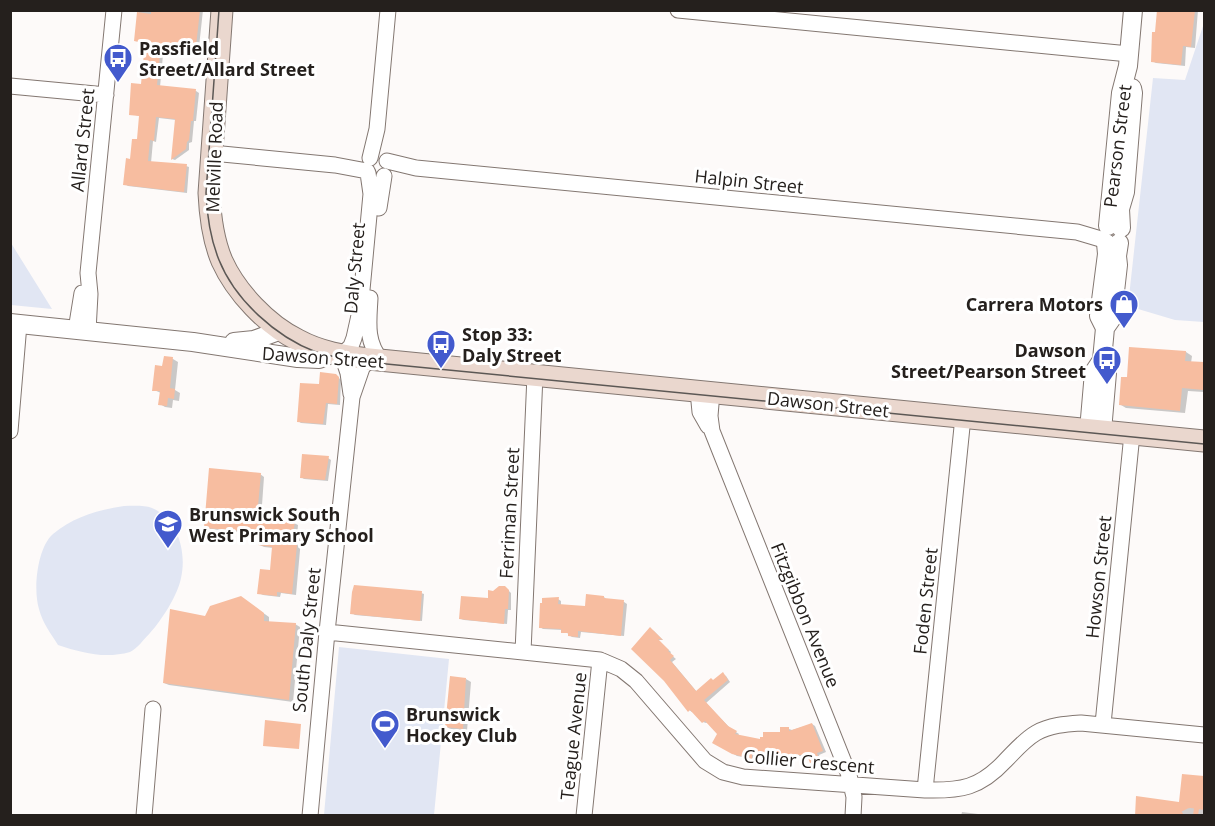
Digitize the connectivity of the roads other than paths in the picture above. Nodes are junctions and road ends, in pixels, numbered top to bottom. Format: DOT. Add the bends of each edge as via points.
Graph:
graph roads {
  1 [pos="222,10"];
  2 [pos="388,10"];
  3 [pos="396,10"];
  4 [pos="678,10"];
  5 [pos="1133,10"];
  6 [pos="114,11"];
  7 [pos="1129,60"];
  8 [pos="10,86"];
  9 [pos="106,94"];
  10 [pos="212,153"];
  11 [pos="377,166"];
  12 [pos="1110,234"];
  13 [pos="15,324"];
  14 [pos="82,330"];
  15 [pos="281,330"];
  16 [pos="193,342"];
  17 [pos="337,354"];
  18 [pos="375,359"];
  19 [pos="535,375"];
  20 [pos="705,392"];
  21 [pos="352,398"];
  22 [pos="963,417"];
  23 [pos="1095,430"];
  24 [pos="10,431"];
  25 [pos="1132,434"];
  26 [pos="1204,441"];
  27 [pos="327,632"];
  28 [pos="523,652"];
  29 [pos="600,660"];
  30 [pos="153,709"];
  31 [pos="1103,724"];
  32 [pos="1204,735"];
  33 [pos="852,784"];
  34 [pos="925,790"];
  35 [pos="144,816"];
  36 [pos="309,816"];
  37 [pos="584,816"];
  38 [pos="853,816"];
  1 -- 10 [label="main road, Melville Road"];
  2 -- 11 [label="street, Daly Street"];
  3 -- 11 [label="street, Daly Street"];
  4 -- 7 [label="street"];
  5 -- 7 [label="street, Pearson Street"];
  6 -- 9 [label="street, Allard Street"];
  7 -- 12 [label="street, Pearson Street" via="1121,93"];
  8 -- 9 [label="street"];
  9 -- 14 [label="street, Allard Street" via="88,273 90,294"];
  10 -- 11 [label="street, Halpin Street"];
  10 -- 15 [label="main road, Melville Road" via="210,211 222,260 254,306"];
  11 -- 12 [label="street, Halpin Street"];
  11 -- 17 [label="street, Daly Street" via="371,187 356,332 351,346"];
  11 -- 18 [label="street, Daly Street" via="369,333"];
  12 -- 23 [label="street, Pearson Street" via="1100,315 1105,328 1102,360 1107,373"];
  13 -- 14 [label="street, Dawson Street"];
  13 -- 24 [label="street"];
  14 -- 16 [label="street, Dawson Street"];
  15 -- 16 [label="street, Dawson Street" via="254,340"];
  15 -- 17 [label="main road, Melville Road"];
  16 -- 17 [label="street, Dawson Street" via="298,358 319,359"];
  17 -- 18 [label="main road, Dawson Street"];
  17 -- 21 [label="street, South Daly Street" via="348,373"];
  18 -- 19 [label="main road, Dawson Street"];
  18 -- 21 [label="street, South Daly Street" via="362,368"];
  19 -- 20 [label="main road, Dawson Street"];
  19 -- 28 [label="street, Ferriman Street"];
  20 -- 22 [label="main road, Dawson Street"];
  20 -- 33 [label="street, Fitzgibbon Avenue" via="712,431"];
  21 -- 27 [label="street, South Daly Street"];
  22 -- 23 [label="main road, Dawson Street"];
  22 -- 34 [label="street, Foden Street"];
  23 -- 25 [label="main road, Dawson Street"];
  25 -- 26 [label="main road, Dawson Street"];
  25 -- 31 [label="street, Howson Street"];
  27 -- 28 [label="street, Collier Crescent"];
  27 -- 36 [label="street, South Daly Street"];
  28 -- 29 [label="street, Collier Crescent"];
  29 -- 33 [label="street, Collier Crescent" via="636,681 705,761 723,772 743,777"];
  29 -- 37 [label="street, Teague Avenue"];
  30 -- 35 [label="street"];
  31 -- 32 [label="street, Collier Crescent"];
  31 -- 34 [label="street, Collier Crescent" via="1048,727 1035,733 983,780 955,790"];
  33 -- 34 [label="street, Collier Crescent"];
  33 -- 38 [label="street, Fitzgibbon Avenue"];
}
